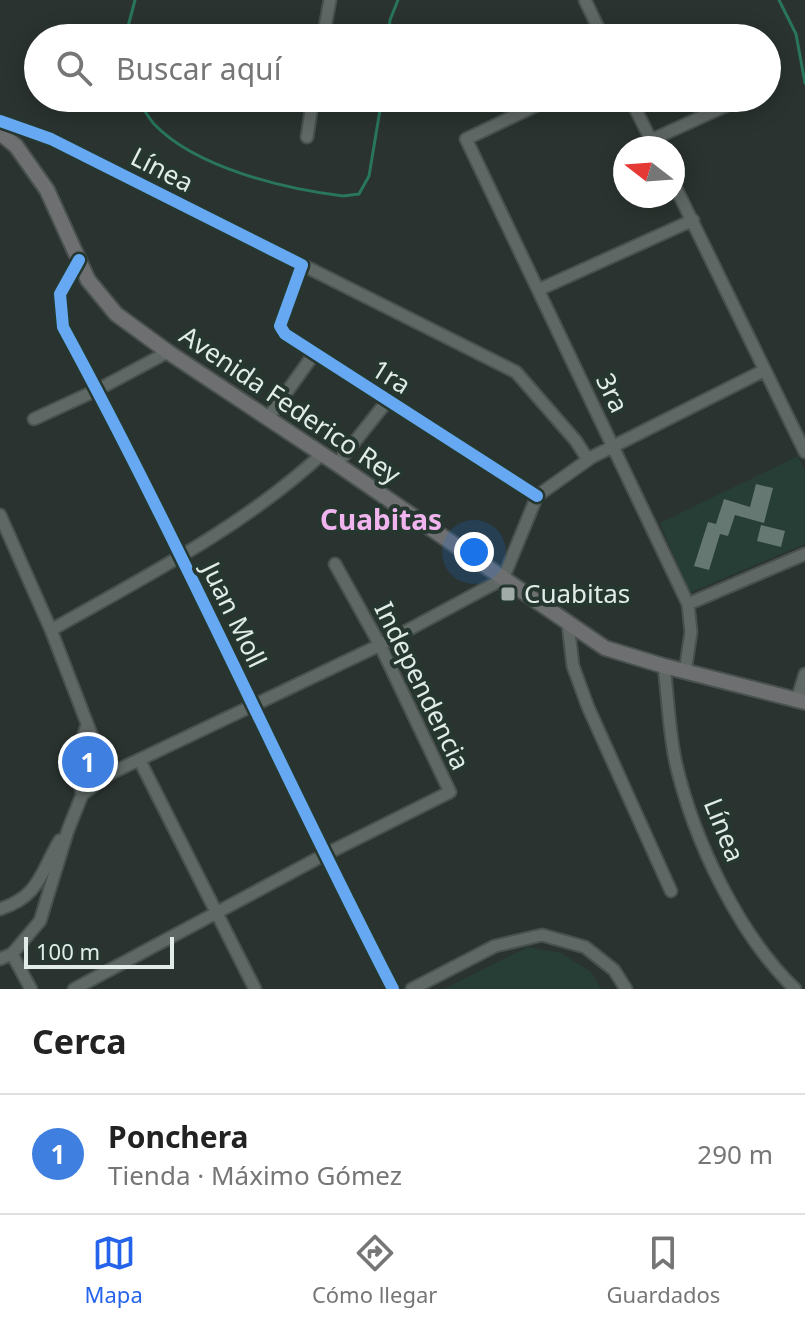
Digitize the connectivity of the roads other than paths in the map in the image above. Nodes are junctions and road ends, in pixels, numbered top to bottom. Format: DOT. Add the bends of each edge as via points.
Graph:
graph roads {
  1 [pos="330,0"];
  2 [pos="585,0"];
  3 [pos="326,24"];
  4 [pos="596,24"];
  5 [pos="311,112"];
  6 [pos="523,112"];
  7 [pos="637,112"];
  8 [pos="716,112"];
  9 [pos="0,121"];
  10 [pos="0,133"];
  11 [pos="649,136"];
  12 [pos="669,136"];
  13 [pos="307,137"];
  14 [pos="685,205"];
  15 [pos="693,220"];
  16 [pos="79,260"];
  17 [pos="302,265"];
  18 [pos="538,290"];
  19 [pos="168,352"];
  20 [pos="314,354"];
  21 [pos="765,370"];
  22 [pos="97,390"];
  23 [pos="388,400"];
  24 [pos="268,418"];
  25 [pos="34,419"];
  26 [pos="614,447"];
  27 [pos="805,452"];
  28 [pos="322,454"];
  29 [pos="588,460"];
  30 [pos="337,464"];
  31 [pos="537,496"];
  32 [pos="0,515"];
  33 [pos="805,554"];
  34 [pos="181,556"];
  35 [pos="335,564"];
  36 [pos="503,579"];
  37 [pos="688,604"];
  38 [pos="568,624"];
  39 [pos="51,630"];
  40 [pos="380,645"];
  41 [pos="664,666"];
  42 [pos="685,672"];
  43 [pos="805,674"];
  44 [pos="801,701"];
  45 [pos="253,705"];
  46 [pos="87,725"];
  47 [pos="140,761"];
  48 [pos="107,775"];
  49 [pos="82,795"];
  50 [pos="68,830"];
  51 [pos="324,855"];
  52 [pos="671,891"];
  53 [pos="0,909"];
  54 [pos="216,913"];
  55 [pos="12,954"];
  56 [pos="0,959"];
  57 [pos="31,989"];
  58 [pos="74,989"];
  59 [pos="255,989"];
  60 [pos="393,989"];
  61 [pos="412,989"];
  62 [pos="626,989"];
  63 [pos="795,989"];
  1 -- 3 [label="street"];
  2 -- 4 [label="street"];
  5 -- 13 [label="street"];
  6 -- 18 [label="street, 3ra" via="466,139"];
  7 -- 11 [label="street"];
  8 -- 12 [label="street"];
  9 -- 17 [label="street, Línea" via="51,139"];
  10 -- 16 [label="main road, Avenida Federico Rey" via="16,146 47,190"];
  14 -- 15 [label="street"];
  15 -- 18 [label="street"];
  15 -- 21 [label="street"];
  16 -- 19 [label="main road, Avenida Federico Rey" via="116,314"];
  16 -- 22 [label="street, Juan Moll" via="60,294 63,327"];
  17 -- 20 [label="street, 1ra" via="280,326"];
  17 -- 29 [label="street, Línea" via="516,372"];
  18 -- 26 [label="street, 3ra"];
  19 -- 22 [label="street"];
  19 -- 24 [label="main road, Avenida Federico Rey"];
  20 -- 23 [label="street, 1ra"];
  20 -- 24 [label="street"];
  21 -- 26 [label="street"];
  21 -- 27 [label="street"];
  22 -- 25 [label="street"];
  22 -- 34 [label="street, Juan Moll"];
  23 -- 30 [label="street"];
  23 -- 31 [label="street, 1ra"];
  24 -- 28 [label="main road, Avenida Federico Rey"];
  26 -- 29 [label="street"];
  26 -- 37 [label="street, 3ra"];
  28 -- 30 [label="main road, Avenida Federico Rey"];
  28 -- 34 [label="street" via="286,487"];
  29 -- 31 [label="street"];
  30 -- 36 [label="main road, Avenida Federico Rey"];
  31 -- 36 [label="street"];
  32 -- 39 [label="street"];
  33 -- 37 [label="street"];
  34 -- 39 [label="street"];
  34 -- 45 [label="street, Juan Moll"];
  35 -- 40 [label="street, Independencia"];
  36 -- 38 [label="main road, Avenida Federico Rey"];
  36 -- 40 [label="street"];
  37 -- 42 [label="street, 3ra" via="691,632"];
  38 -- 41 [label="main road, Avenida Federico Rey" via="605,648"];
  38 -- 52 [label="street" via="573,666 588,707"];
  39 -- 46 [label="street"];
  40 -- 45 [label="street"];
  40 -- 51 [label="street, Independencia" via="450,792"];
  41 -- 42 [label="main road, Avenida Federico Rey"];
  41 -- 63 [label="street, Línea" via="676,762 698,834 773,968"];
  42 -- 44 [label="main road, Avenida Federico Rey"];
  43 -- 44 [label="street"];
  45 -- 47 [label="street"];
  45 -- 51 [label="street, Juan Moll"];
  46 -- 48 [label="street"];
  46 -- 49 [label="street" via="78,769"];
  47 -- 48 [label="street"];
  47 -- 54 [label="street"];
  48 -- 49 [label="street"];
  49 -- 50 [label="street"];
  50 -- 53 [label="street" via="31,893"];
  50 -- 55 [label="street" via="40,921"];
  51 -- 54 [label="street, Independencia"];
  51 -- 60 [label="street, Juan Moll"];
  54 -- 58 [label="street, Independencia"];
  54 -- 59 [label="street"];
  55 -- 56 [label="street"];
  55 -- 57 [label="street"];
  61 -- 62 [label="street" via="495,946 542,935 585,947 614,970"];
}
